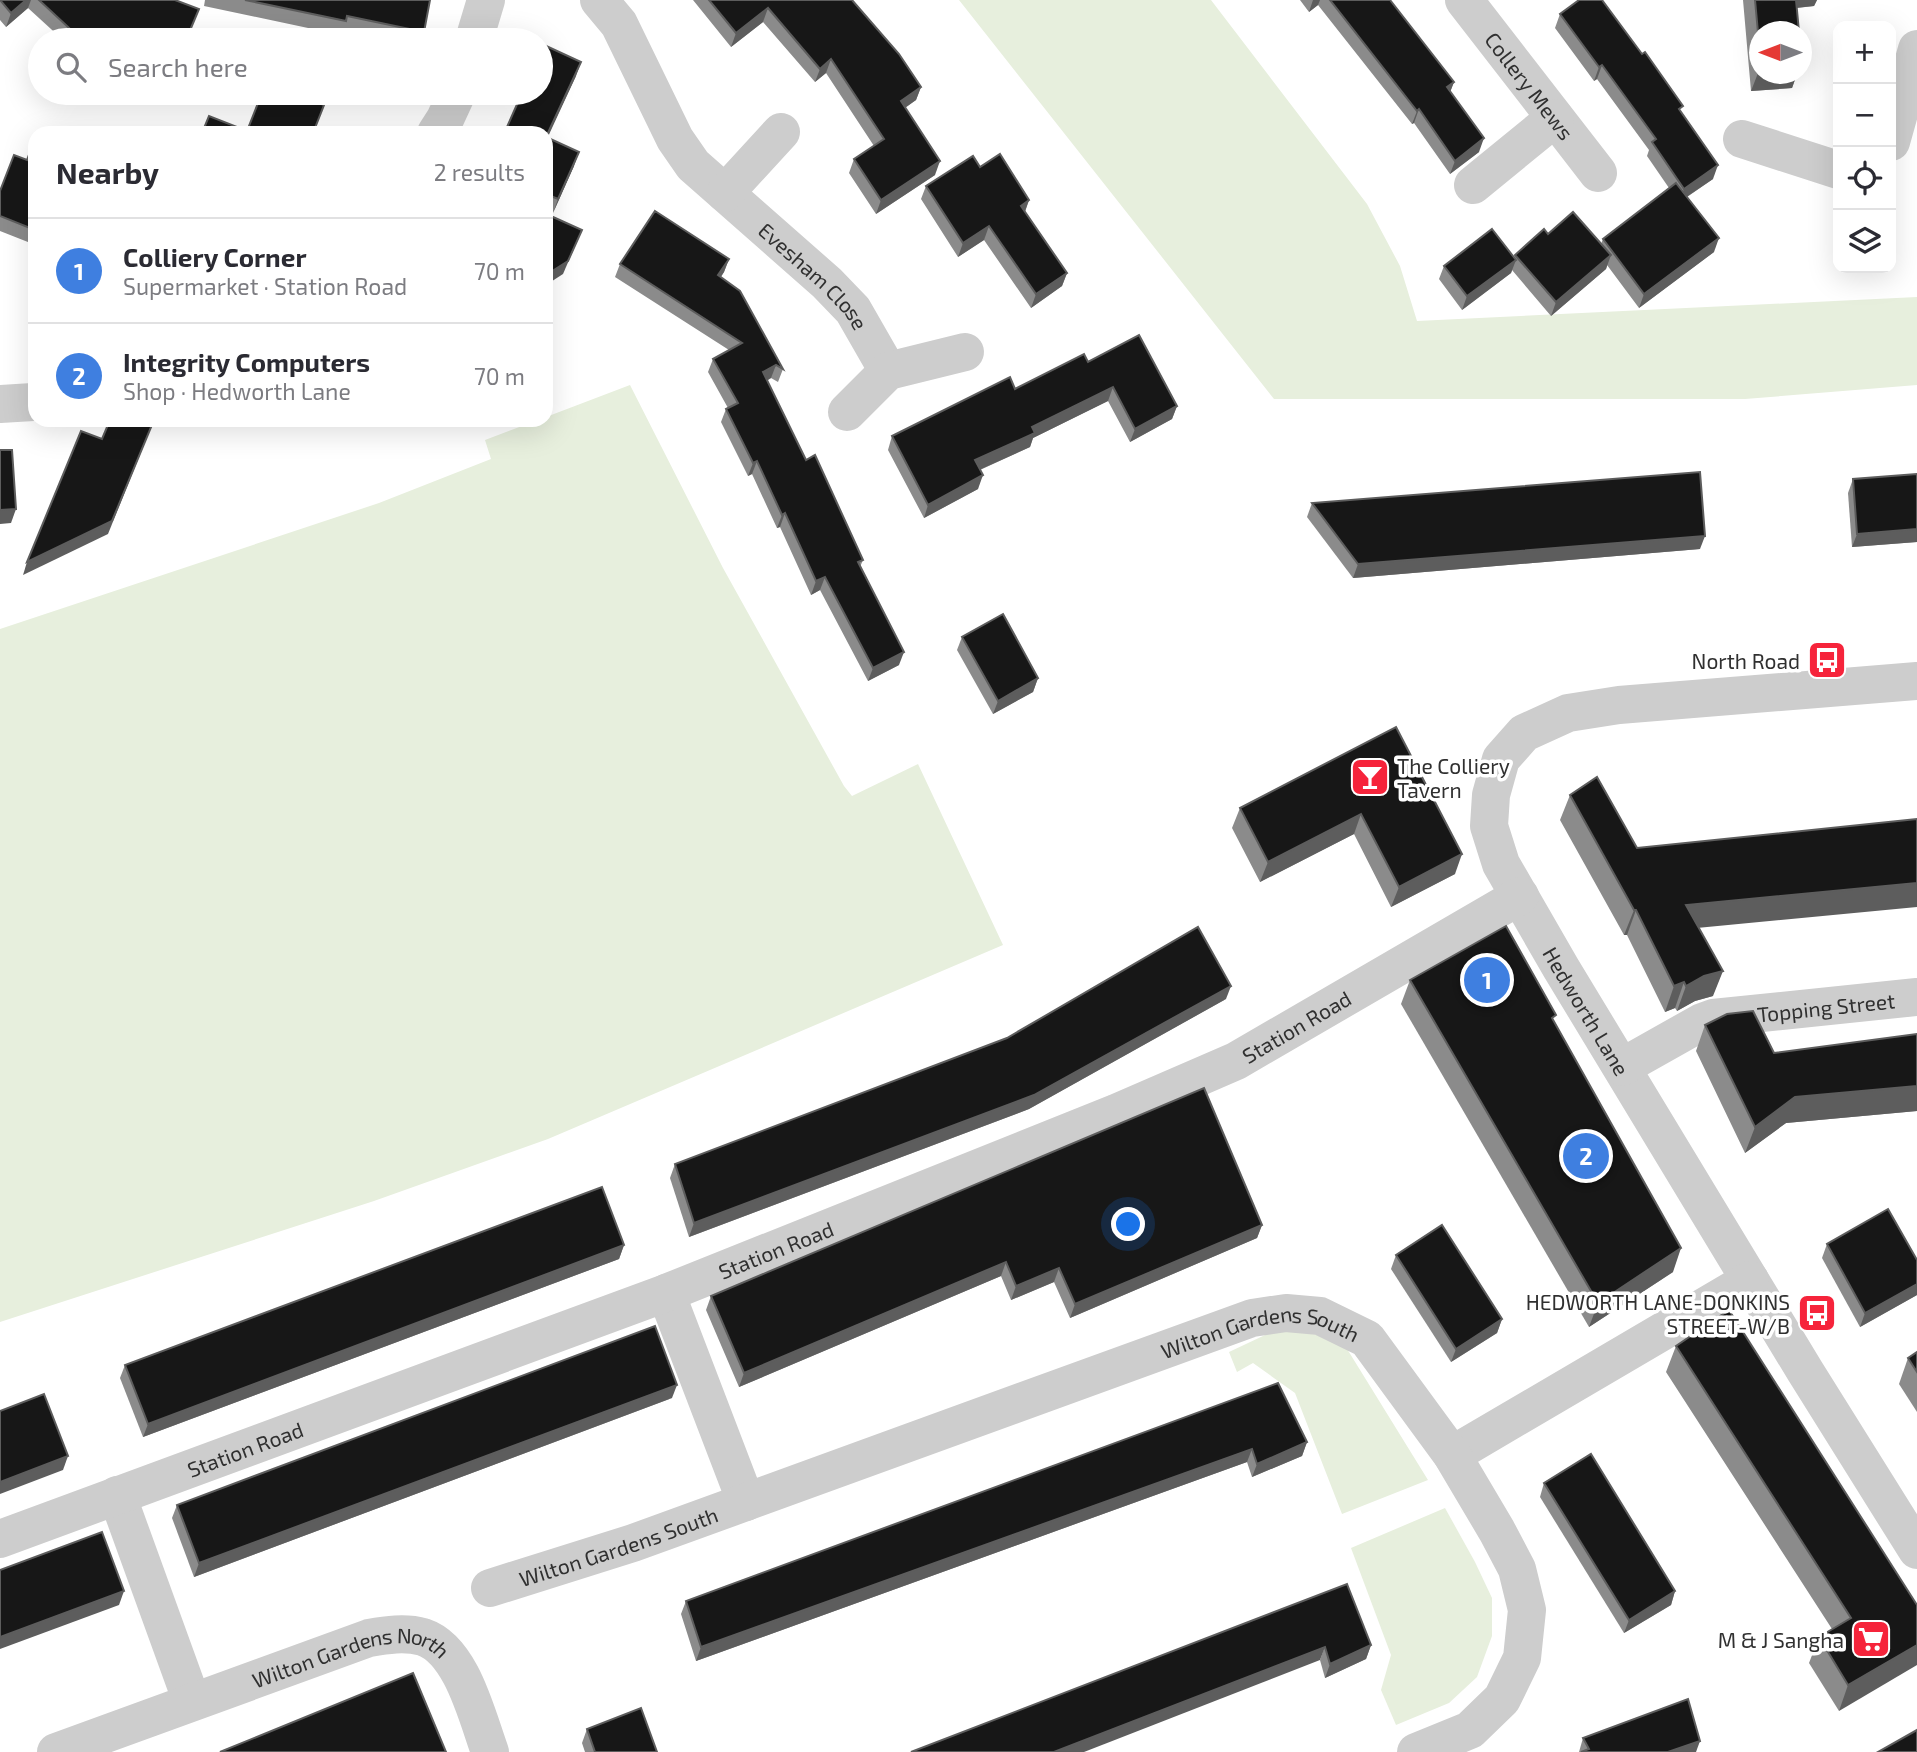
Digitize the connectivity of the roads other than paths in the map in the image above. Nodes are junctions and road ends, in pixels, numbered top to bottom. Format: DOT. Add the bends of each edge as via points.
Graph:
graph roads {
  1 [pos="486,0"];
  2 [pos="599,0"];
  3 [pos="1464,0"];
  4 [pos="478,28"];
  5 [pos="1917,49"];
  6 [pos="451,105"];
  7 [pos="1555,118"];
  8 [pos="1896,124"];
  9 [pos="440,126"];
  10 [pos="781,132"];
  11 [pos="1742,139"];
  12 [pos="1833,168"];
  13 [pos="1598,173"];
  14 [pos="1473,184"];
  15 [pos="725,193"];
  16 [pos="965,352"];
  17 [pos="888,371"];
  18 [pos="847,412"];
  19 [pos="1917,681"];
  20 [pos="1520,897"];
  21 [pos="1917,996"];
  22 [pos="1622,1067"];
  23 [pos="1750,1280"];
  24 [pos="666,1293"];
  25 [pos="1452,1455"];
  26 [pos="117,1495"];
  27 [pos="746,1502"];
  28 [pos="0,1539"];
  29 [pos="1917,1550"];
  30 [pos="490,1588"];
  31 [pos="192,1702"];
  32 [pos="56,1752"];
  33 [pos="490,1752"];
  34 [pos="1416,1752"];
  1 -- 4 [label="street"];
  2 -- 15 [label="street, Evesham Close" via="619,24 675,139 693,165"];
  3 -- 7 [label="street, Collery Mews"];
  5 -- 8 [label="street"];
  6 -- 9 [label="street"];
  7 -- 13 [label="street, Collery Mews"];
  7 -- 14 [label="street"];
  10 -- 15 [label="street"];
  11 -- 12 [label="street"];
  15 -- 17 [label="street, Evesham Close" via="853,310"];
  16 -- 17 [label="street"];
  17 -- 18 [label="street"];
  19 -- 20 [label="street, Hedworth Lane" via="1619,705 1568,713 1524,733 1501,759 1491,795 1489,827 1501,864"];
  20 -- 22 [label="street, Hedworth Lane"];
  20 -- 24 [label="street, Station Road" via="1236,1061"];
  21 -- 22 [label="street, Topping Street" via="1713,1018"];
  22 -- 23 [label="street, Hedworth Lane"];
  23 -- 25 [label="street"];
  23 -- 29 [label="street, Hedworth Lane"];
  24 -- 26 [label="street, Station Road"];
  24 -- 27 [label="street, Wilton Gardens South"];
  25 -- 27 [label="street, Wilton Gardens South" via="1367,1339 1320,1316 1286,1313 1252,1318"];
  25 -- 34 [label="street, Wilton Gardens South" via="1517,1569 1527,1610 1522,1658 1502,1699 1471,1730"];
  26 -- 28 [label="street, Station Road"];
  26 -- 31 [label="street"];
  27 -- 30 [label="street, Wilton Gardens South"];
  31 -- 32 [label="street, Wilton Gardens North"];
  31 -- 33 [label="street, Wilton Gardens North" via="369,1638 424,1637 444,1651 459,1671"];
}
